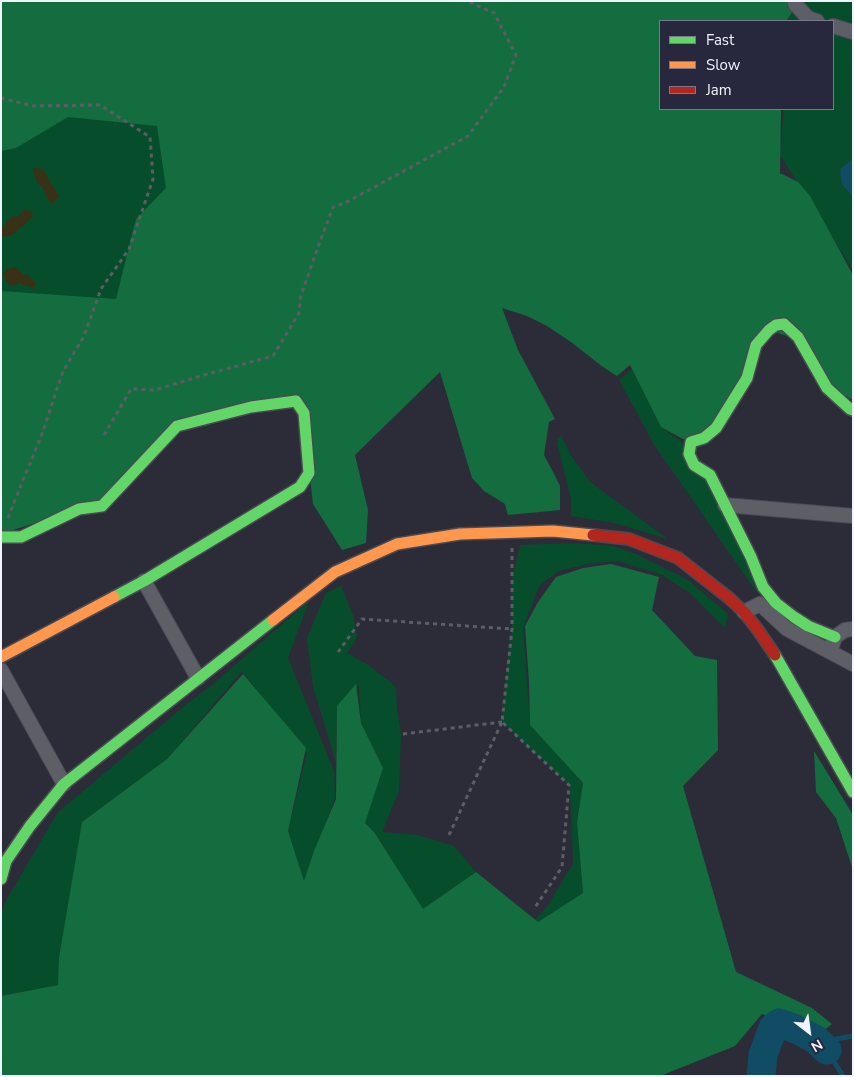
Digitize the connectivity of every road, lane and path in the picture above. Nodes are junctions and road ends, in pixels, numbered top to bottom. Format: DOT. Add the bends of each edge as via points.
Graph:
graph roads {
  1 [pos="467,1"];
  2 [pos="795,1"];
  3 [pos="814,20"];
  4 [pos="834,26"];
  5 [pos="853,32"];
  6 [pos="1,98"];
  7 [pos="853,410"];
  8 [pos="104,435"];
  9 [pos="725,505"];
  10 [pos="853,516"];
  11 [pos="6,525"];
  12 [pos="512,532"];
  13 [pos="1,537"];
  14 [pos="144,581"];
  15 [pos="744,612"];
  16 [pos="512,629"];
  17 [pos="853,629"];
  18 [pos="835,638"];
  19 [pos="338,652"];
  20 [pos="830,652"];
  21 [pos="1,657"];
  22 [pos="853,664"];
  23 [pos="1,670"];
  24 [pos="198,678"];
  25 [pos="502,722"];
  26 [pos="403,734"];
  27 [pos="64,784"];
  28 [pos="853,792"];
  29 [pos="449,835"];
  30 [pos="4,859"];
  31 [pos="1,879"];
  32 [pos="534,909"];
  1 -- 8 [label="path" via="494,13 516,55 504,87 468,136 333,207 301,295 299,313 273,356 155,390 132,390"];
  2 -- 3 [label="street" via="808,18"];
  4 -- 5 [label="street"];
  6 -- 11 [label="path" via="33,106 100,105 150,137 153,179 129,249 101,289 84,336 63,371"];
  7 -- 9 [label="street" via="827,388 798,337 784,324 768,330 756,345 747,378 716,428 704,438 691,442 689,454 694,465 710,474"];
  9 -- 10 [label="street"];
  9 -- 18 [label="street" via="763,587 776,603 808,626"];
  12 -- 15 [label="street" via="552,531 629,539 678,558"];
  12 -- 16 [label="path"];
  12 -- 24 [label="street" via="460,534 398,544 335,572"];
  13 -- 14 [label="street" via="21,537 79,509 102,506 177,426 250,407 296,401 304,413 309,473 300,487"];
  14 -- 21 [label="street"];
  14 -- 24 [label="street"];
  15 -- 20 [label="street" via="760,604 787,629"];
  15 -- 28 [label="street" via="772,651"];
  16 -- 19 [label="path" via="362,619"];
  16 -- 25 [label="path"];
  17 -- 18 [label="street" via="845,630"];
  18 -- 20 [label="street"];
  20 -- 22 [label="street"];
  23 -- 27 [label="street"];
  24 -- 27 [label="street"];
  25 -- 26 [label="path"];
  25 -- 29 [label="path"];
  25 -- 32 [label="path" via="569,784 562,867"];
  27 -- 30 [label="street"];
  30 -- 31 [label="street"];
}
